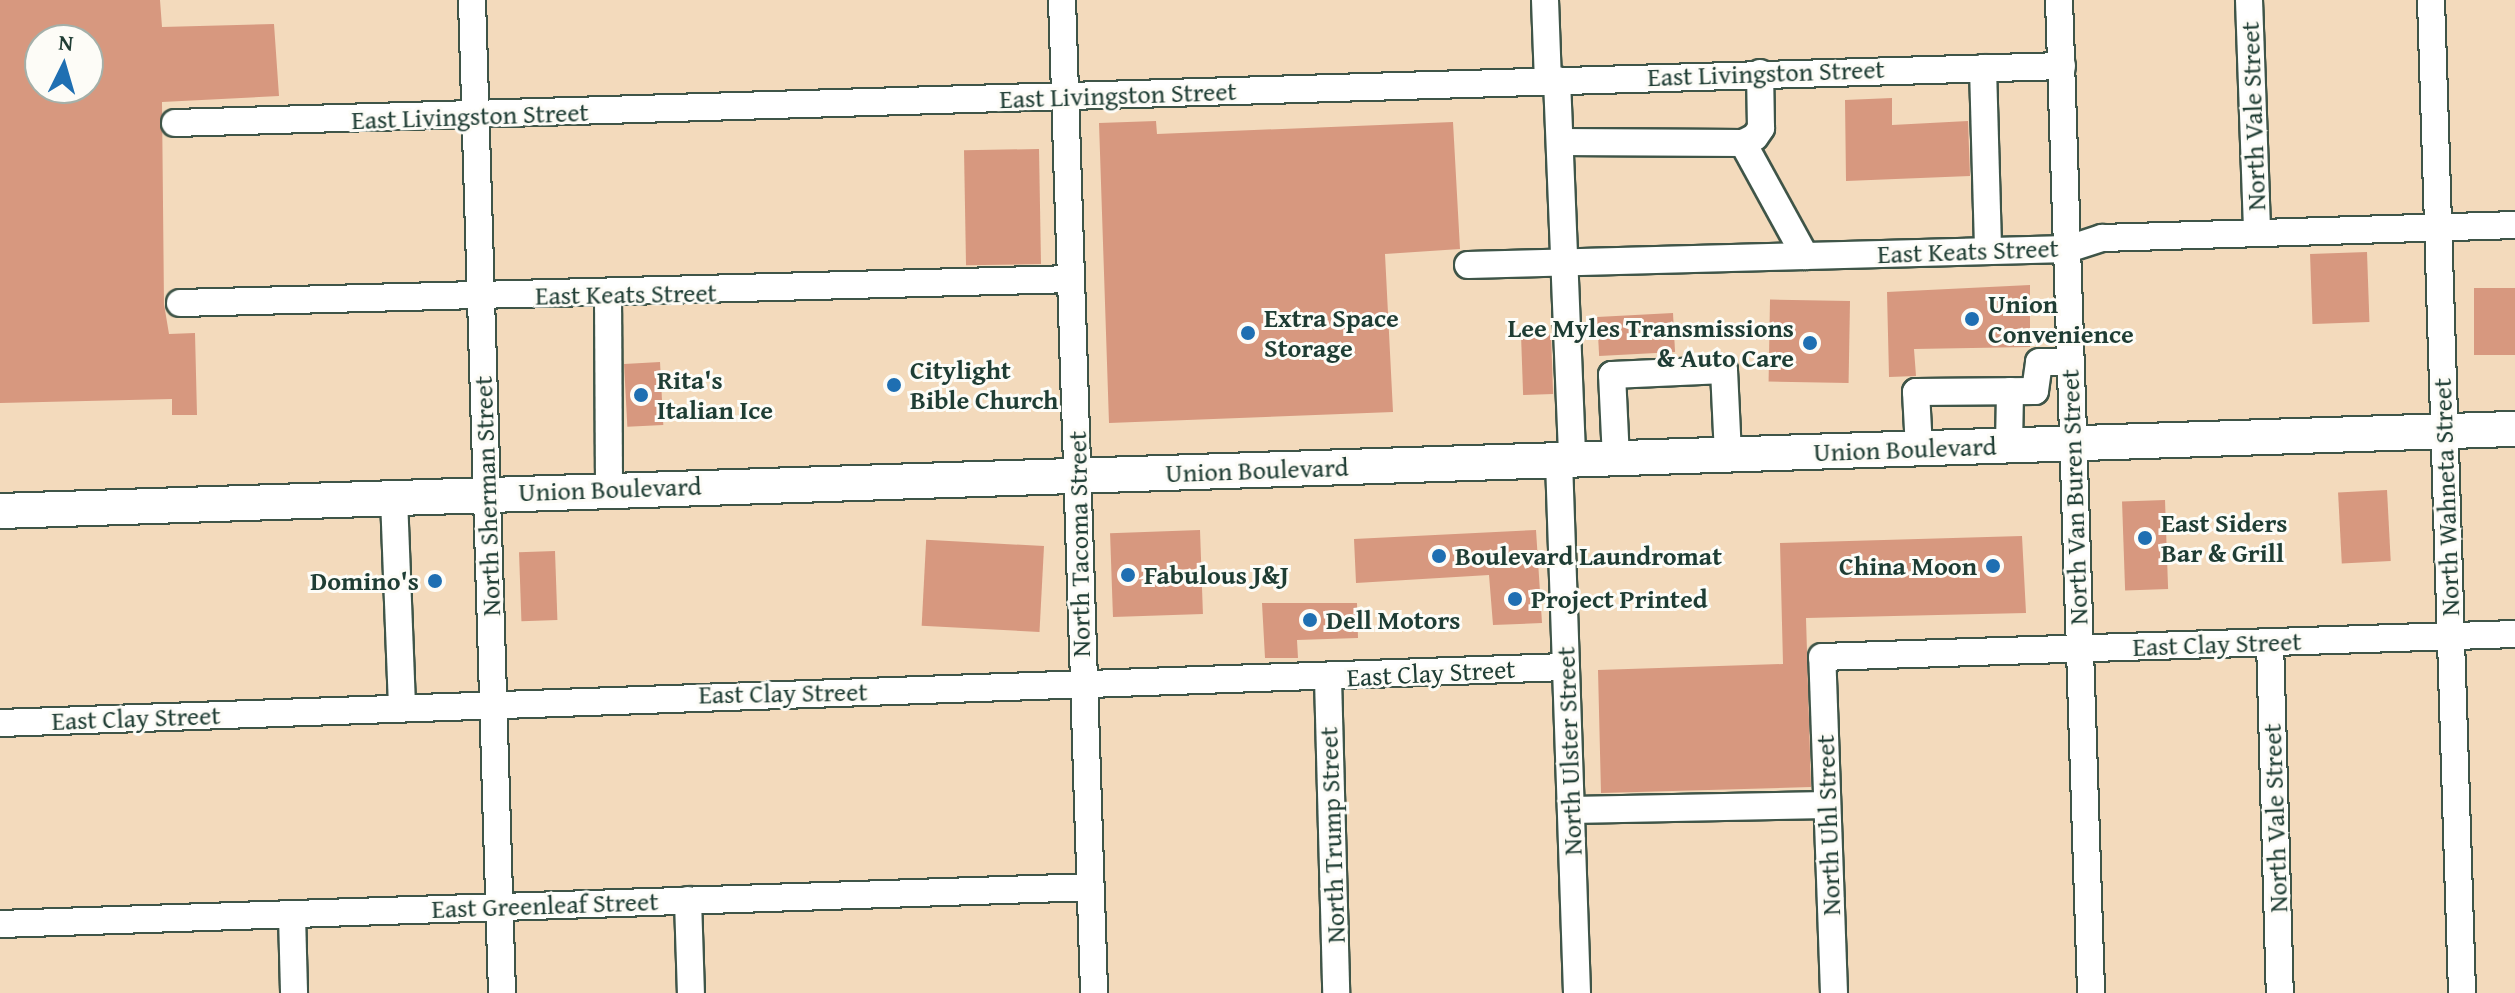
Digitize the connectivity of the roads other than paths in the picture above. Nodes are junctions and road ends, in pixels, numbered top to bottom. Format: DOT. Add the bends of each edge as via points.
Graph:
graph roads {
  1 [pos="472,0"];
  2 [pos="1062,0"];
  3 [pos="1545,0"];
  4 [pos="2059,0"];
  5 [pos="2249,0"];
  6 [pos="2431,0"];
  7 [pos="2062,66"];
  8 [pos="1983,68"];
  9 [pos="1760,73"];
  10 [pos="1553,80"];
  11 [pos="1065,97"];
  12 [pos="475,117"];
  13 [pos="175,123"];
  14 [pos="1560,142"];
  15 [pos="1743,143"];
  16 [pos="2515,225"];
  17 [pos="2437,228"];
  18 [pos="2257,232"];
  19 [pos="2068,249"];
  20 [pos="1988,251"];
  21 [pos="1805,256"];
  22 [pos="1564,263"];
  23 [pos="1468,265"];
  24 [pos="1071,279"];
  25 [pos="608,294"];
  26 [pos="481,297"];
  27 [pos="180,303"];
  28 [pos="2069,362"];
  29 [pos="2010,391"];
  30 [pos="2515,429"];
  31 [pos="2443,432"];
  32 [pos="2073,444"];
  33 [pos="2009,445"];
  34 [pos="1919,449"];
  35 [pos="1728,455"];
  36 [pos="1616,459"];
  37 [pos="1566,461"];
  38 [pos="1078,475"];
  39 [pos="609,490"];
  40 [pos="486,494"];
  41 [pos="394,498"];
  42 [pos="0,511"];
  43 [pos="2515,634"];
  44 [pos="2451,636"];
  45 [pos="2270,642"];
  46 [pos="2079,649"];
  47 [pos="1822,657"];
  48 [pos="1566,667"];
  49 [pos="1328,678"];
  50 [pos="1082,685"];
  51 [pos="493,705"];
  52 [pos="402,708"];
  53 [pos="0,723"];
  54 [pos="1827,805"];
  55 [pos="1571,810"];
  56 [pos="1090,887"];
  57 [pos="688,900"];
  58 [pos="499,906"];
  59 [pos="292,915"];
  60 [pos="0,924"];
  61 [pos="294,993"];
  62 [pos="502,993"];
  63 [pos="691,993"];
  64 [pos="1094,993"];
  65 [pos="1336,993"];
  66 [pos="1577,993"];
  67 [pos="1834,993"];
  68 [pos="2091,993"];
  69 [pos="2280,993"];
  70 [pos="2462,993"];
  1 -- 12 [label="street, North Sherman Street"];
  2 -- 11 [label="street, North Tacoma Street"];
  3 -- 10 [label="street, North Ulster Street"];
  4 -- 7 [label="street, North Van Buren Street"];
  5 -- 18 [label="street, North Vale Street"];
  6 -- 17 [label="street, North Wahneta Street"];
  7 -- 8 [label="street, East Livingston Street"];
  7 -- 19 [label="street, North Van Buren Street"];
  8 -- 9 [label="street, East Livingston Street"];
  8 -- 20 [label="street"];
  9 -- 10 [label="street, East Livingston Street"];
  9 -- 15 [label="street" via="1761,128"];
  10 -- 11 [label="street, East Livingston Street"];
  10 -- 14 [label="street, North Ulster Street"];
  11 -- 12 [label="street, East Livingston Street"];
  11 -- 24 [label="street, North Tacoma Street"];
  12 -- 13 [label="street, East Livingston Street"];
  12 -- 26 [label="street, North Sherman Street"];
  14 -- 15 [label="street"];
  14 -- 22 [label="street, North Ulster Street"];
  15 -- 21 [label="street"];
  16 -- 17 [label="street, East Keats Street"];
  17 -- 18 [label="street, East Keats Street"];
  17 -- 31 [label="street, North Wahneta Street"];
  18 -- 19 [label="street, East Keats Street" via="2102,238"];
  19 -- 20 [label="street, East Keats Street"];
  19 -- 28 [label="street, North Van Buren Street"];
  20 -- 21 [label="street, East Keats Street"];
  21 -- 22 [label="street, East Keats Street"];
  22 -- 23 [label="street, East Keats Street"];
  22 -- 37 [label="street, North Ulster Street"];
  24 -- 25 [label="street, East Keats Street"];
  24 -- 38 [label="street, North Tacoma Street"];
  25 -- 26 [label="street, East Keats Street"];
  25 -- 39 [label="street"];
  26 -- 27 [label="street, East Keats Street"];
  26 -- 40 [label="street, North Sherman Street"];
  28 -- 29 [label="street" via="2039,362 2035,391"];
  28 -- 32 [label="street, North Van Buren Street"];
  29 -- 33 [label="street"];
  29 -- 34 [label="street" via="1916,392"];
  30 -- 31 [label="main road, Union Boulevard"];
  31 -- 32 [label="main road, Union Boulevard"];
  31 -- 44 [label="street, North Wahneta Street"];
  32 -- 33 [label="main road, Union Boulevard"];
  32 -- 46 [label="street, North Van Buren Street"];
  33 -- 34 [label="main road, Union Boulevard"];
  34 -- 35 [label="main road, Union Boulevard"];
  35 -- 36 [label="main road, Union Boulevard"];
  35 -- 36 [label="street" via="1724,370 1612,375"];
  36 -- 37 [label="main road, Union Boulevard"];
  37 -- 38 [label="main road, Union Boulevard"];
  37 -- 48 [label="street, North Ulster Street"];
  38 -- 39 [label="main road, Union Boulevard"];
  38 -- 50 [label="street, North Tacoma Street"];
  39 -- 40 [label="main road, Union Boulevard"];
  40 -- 41 [label="main road, Union Boulevard"];
  40 -- 51 [label="street, North Sherman Street"];
  41 -- 42 [label="main road, Union Boulevard"];
  41 -- 52 [label="street"];
  43 -- 44 [label="street, East Clay Street"];
  44 -- 45 [label="street, East Clay Street"];
  44 -- 70 [label="street, North Wahneta Street"];
  45 -- 46 [label="street, East Clay Street"];
  45 -- 69 [label="street, North Vale Street"];
  46 -- 47 [label="street, East Clay Street"];
  46 -- 68 [label="street, North Van Buren Street"];
  47 -- 54 [label="street, North Uhl Street"];
  48 -- 49 [label="street, East Clay Street"];
  48 -- 55 [label="street, North Ulster Street"];
  49 -- 50 [label="street, East Clay Street"];
  49 -- 65 [label="street, North Trump Street"];
  50 -- 51 [label="street, East Clay Street"];
  50 -- 56 [label="street, North Tacoma Street"];
  51 -- 52 [label="street, East Clay Street"];
  51 -- 58 [label="street, North Sherman Street"];
  52 -- 53 [label="street, East Clay Street"];
  54 -- 55 [label="street"];
  54 -- 67 [label="street, North Uhl Street"];
  55 -- 66 [label="street, North Ulster Street"];
  56 -- 57 [label="street, East Greenleaf Street"];
  56 -- 64 [label="street, North Tacoma Street"];
  57 -- 58 [label="street, East Greenleaf Street"];
  57 -- 63 [label="street"];
  58 -- 59 [label="street, East Greenleaf Street"];
  58 -- 62 [label="street, North Sherman Street"];
  59 -- 60 [label="street, East Greenleaf Street"];
  59 -- 61 [label="street"];
}
